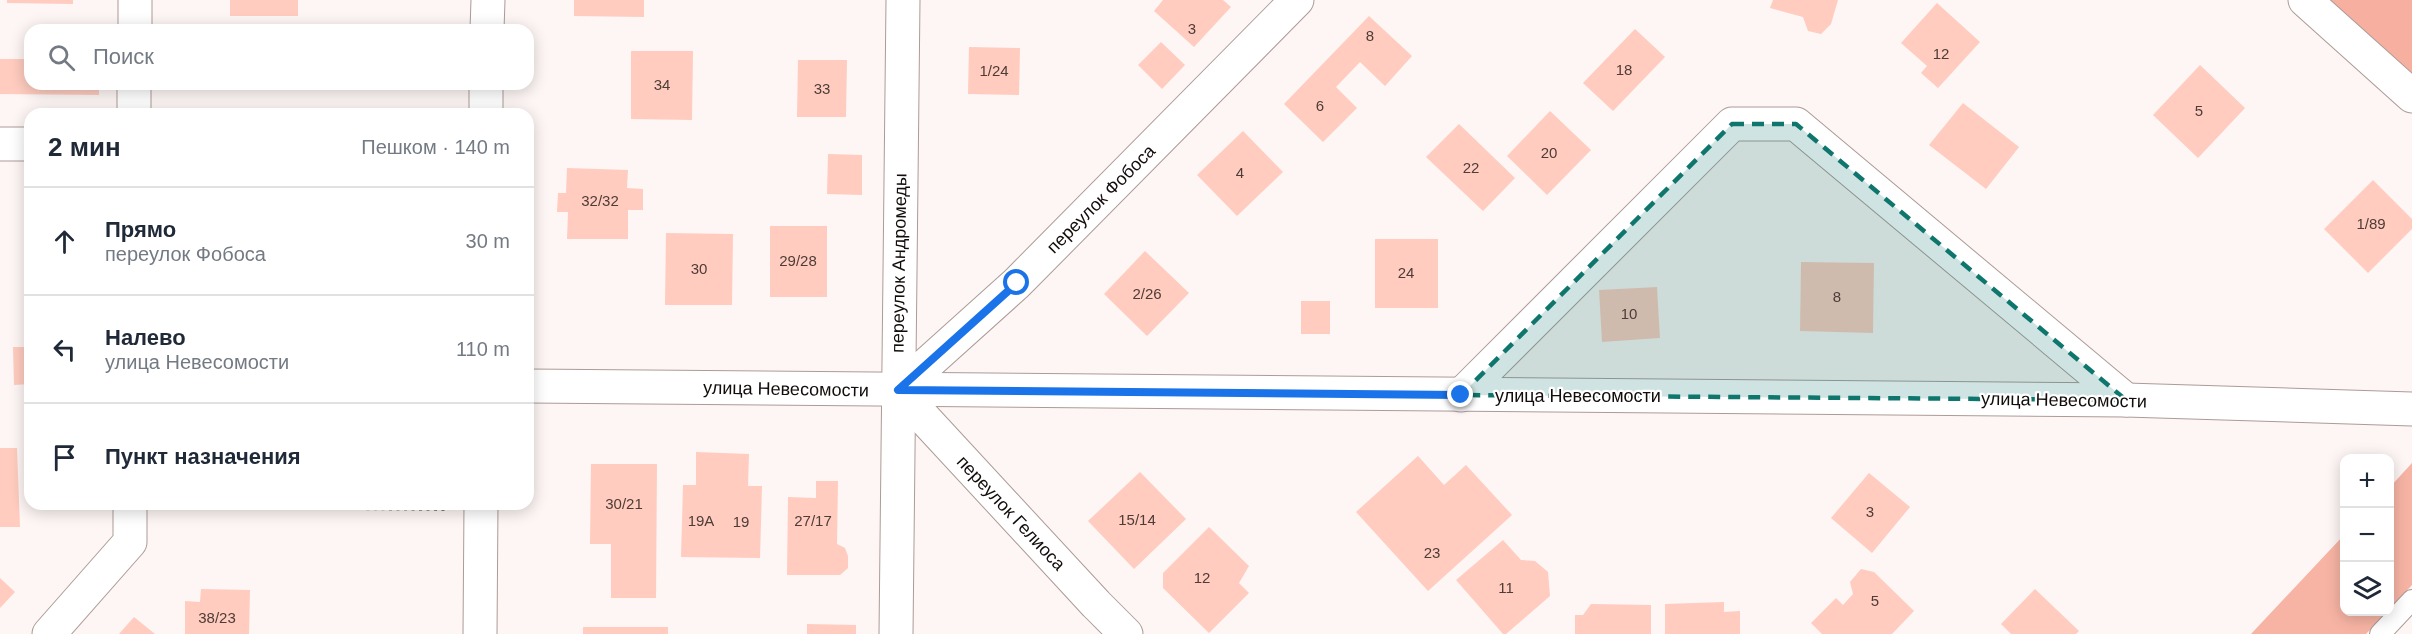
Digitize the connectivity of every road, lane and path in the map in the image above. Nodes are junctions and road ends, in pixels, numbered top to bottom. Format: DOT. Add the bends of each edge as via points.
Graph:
graph roads {
  1 [pos="135,0"];
  2 [pos="488,0"];
  3 [pos="903,0"];
  4 [pos="1297,0"];
  5 [pos="2305,0"];
  6 [pos="135,24"];
  7 [pos="487,24"];
  8 [pos="134,90"];
  9 [pos="486,90"];
  10 [pos="2412,96"];
  11 [pos="134,108"];
  12 [pos="486,108"];
  13 [pos="0,144"];
  14 [pos="24,144"];
  15 [pos="534,386"];
  16 [pos="898,390"];
  17 [pos="1461,395"];
  18 [pos="2126,400"];
  19 [pos="2412,409"];
  20 [pos="130,510"];
  21 [pos="481,510"];
  22 [pos="2412,600"];
  23 [pos="49,634"];
  24 [pos="480,634"];
  25 [pos="896,634"];
  26 [pos="1126,634"];
  27 [pos="2380,634"];
  1 -- 6 [label="street"];
  2 -- 7 [label="street"];
  3 -- 16 [label="street, переулок Андромеды"];
  4 -- 16 [label="street, переулок Фобоса" via="1017,283"];
  5 -- 10 [label="street"];
  8 -- 11 [label="street"];
  9 -- 12 [label="street"];
  13 -- 14 [label="street"];
  15 -- 16 [label="street, улица Невесомости"];
  16 -- 17 [label="street, улица Невесомости"];
  16 -- 25 [label="street, переулок Андромеды"];
  16 -- 26 [label="street, переулок Гелиоса"];
  17 -- 18 [label="street, улица Невесомости"];
  17 -- 18 [label="street" via="1732,124 1796,124"];
  18 -- 19 [label="street, улица Невесомости"];
  20 -- 23 [label="street" via="130,542"];
  21 -- 24 [label="street"];
  22 -- 27 [label="lane"];
}
